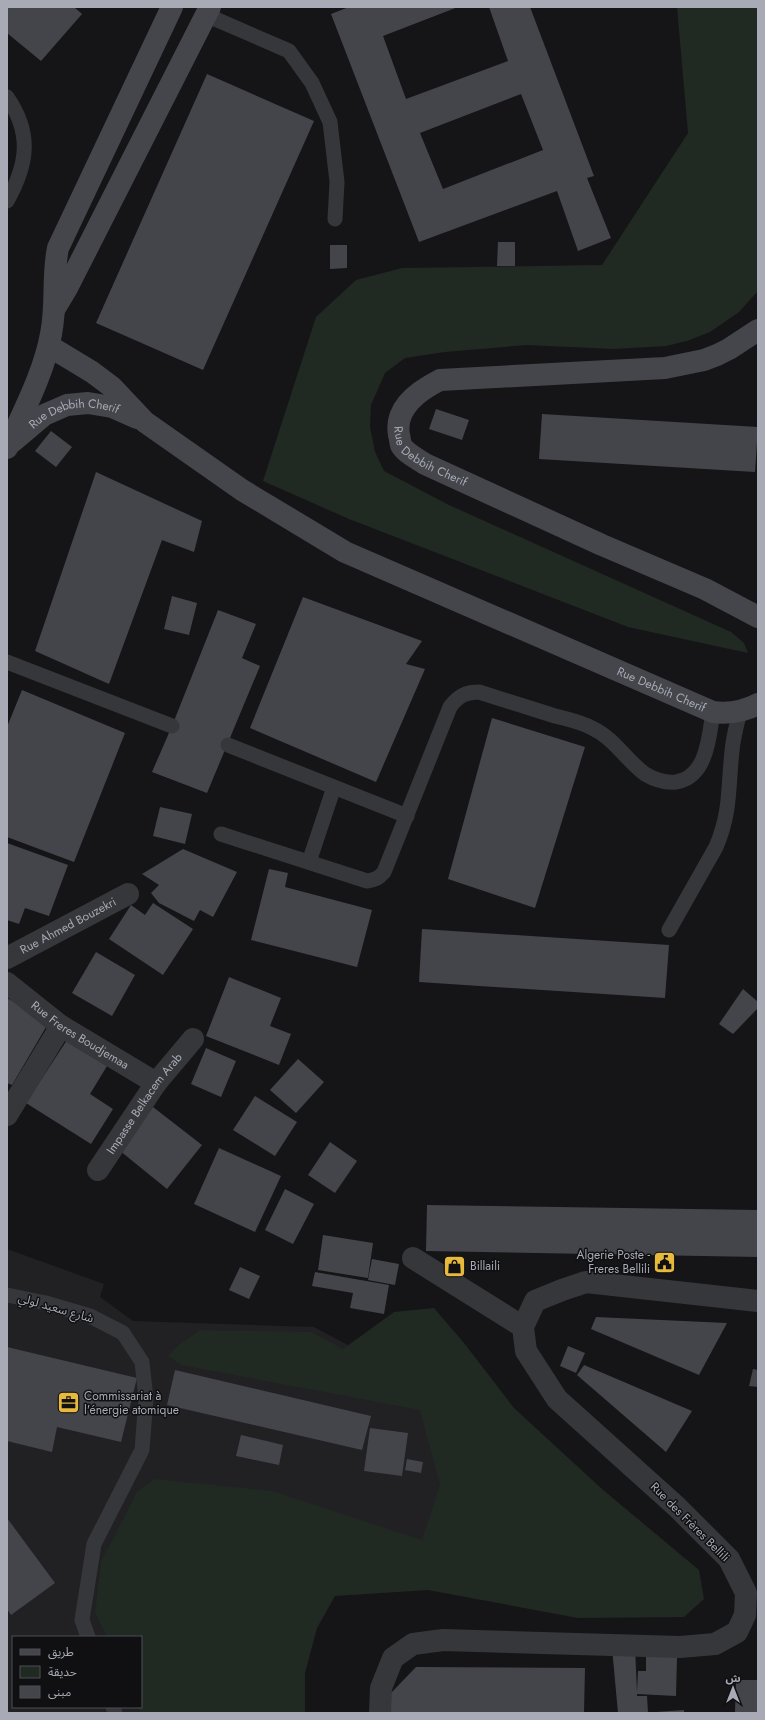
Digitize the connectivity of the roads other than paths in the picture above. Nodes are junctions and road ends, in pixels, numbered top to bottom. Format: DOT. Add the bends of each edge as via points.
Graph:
graph roads {
  1 [pos="172,7"];
  2 [pos="208,11"];
  3 [pos="7,97"];
  4 [pos="7,201"];
  5 [pos="335,219"];
  6 [pos="55,309"];
  7 [pos="758,330"];
  8 [pos="49,346"];
  9 [pos="145,422"];
  10 [pos="8,447"];
  11 [pos="758,617"];
  12 [pos="7,662"];
  13 [pos="749,708"];
  14 [pos="713,712"];
  15 [pos="172,726"];
  16 [pos="228,744"];
  17 [pos="334,788"];
  18 [pos="407,816"];
  19 [pos="221,834"];
  20 [pos="309,862"];
  21 [pos="128,894"];
  22 [pos="670,930"];
  23 [pos="7,958"];
  24 [pos="7,983"];
  25 [pos="60,1026"];
  26 [pos="193,1039"];
  27 [pos="156,1083"];
  28 [pos="7,1115"];
  29 [pos="98,1170"];
  30 [pos="413,1258"];
  31 [pos="7,1295"];
  32 [pos="758,1301"];
  33 [pos="523,1327"];
  34 [pos="88,1636"];
  35 [pos="380,1713"];
  1 -- 6 [label="street" via="58,248 54,278"];
  2 -- 5 [label="lane" via="289,51 312,83 330,122 337,182"];
  2 -- 6 [label="street"];
  3 -- 4 [label="lane" via="22,124 25,148 17,179"];
  6 -- 8 [label="street"];
  7 -- 11 [label="street, Rue Debbih Cherif" via="717,355 665,368 440,380 424,388 408,402 398,428 401,445 425,464 705,589"];
  8 -- 9 [label="street, Rue Debbih Cherif" via="112,387"];
  8 -- 10 [label="street"];
  9 -- 10 [label="street, Rue Debbih Cherif" via="112,407 88,403 67,405 44,415"];
  9 -- 14 [label="street, Rue Debbih Cherif" via="242,490 345,552"];
  12 -- 15 [label="lane"];
  13 -- 14 [label="street, Rue Debbih Cherif" via="728,714"];
  13 -- 22 [label="lane" via="732,749 728,808 722,834"];
  14 -- 18 [label="lane" via="701,764 687,778 668,783 655,780 644,773 611,741 592,728 480,692 462,695 450,707"];
  16 -- 17 [label="lane"];
  17 -- 18 [label="lane"];
  17 -- 20 [label="lane"];
  18 -- 20 [label="lane" via="384,872 374,880 367,881"];
  19 -- 20 [label="lane"];
  21 -- 23 [label="street, Rue Ahmed Bouzekri"];
  24 -- 25 [label="street, Rue Freres Boudjemaa"];
  25 -- 27 [label="street, Rue Freres Boudjemaa"];
  25 -- 28 [label="street"];
  26 -- 27 [label="street, Impasse Belkacem Arab"];
  27 -- 29 [label="street, Impasse Belkacem Arab"];
  30 -- 33 [label="street"];
  31 -- 34 [label="lane, شارع سعيد لولي" via="90,1316 123,1333 142,1362 146,1398 142,1450 94,1544 82,1620"];
  32 -- 33 [label="street" via="586,1282 535,1301"];
  33 -- 35 [label="street, Rue des Frères Bellili" via="526,1351 557,1399 677,1507 729,1559 746,1593 745,1615 737,1632 715,1644 680,1647 443,1640 413,1644 393,1658 381,1688"];
}
